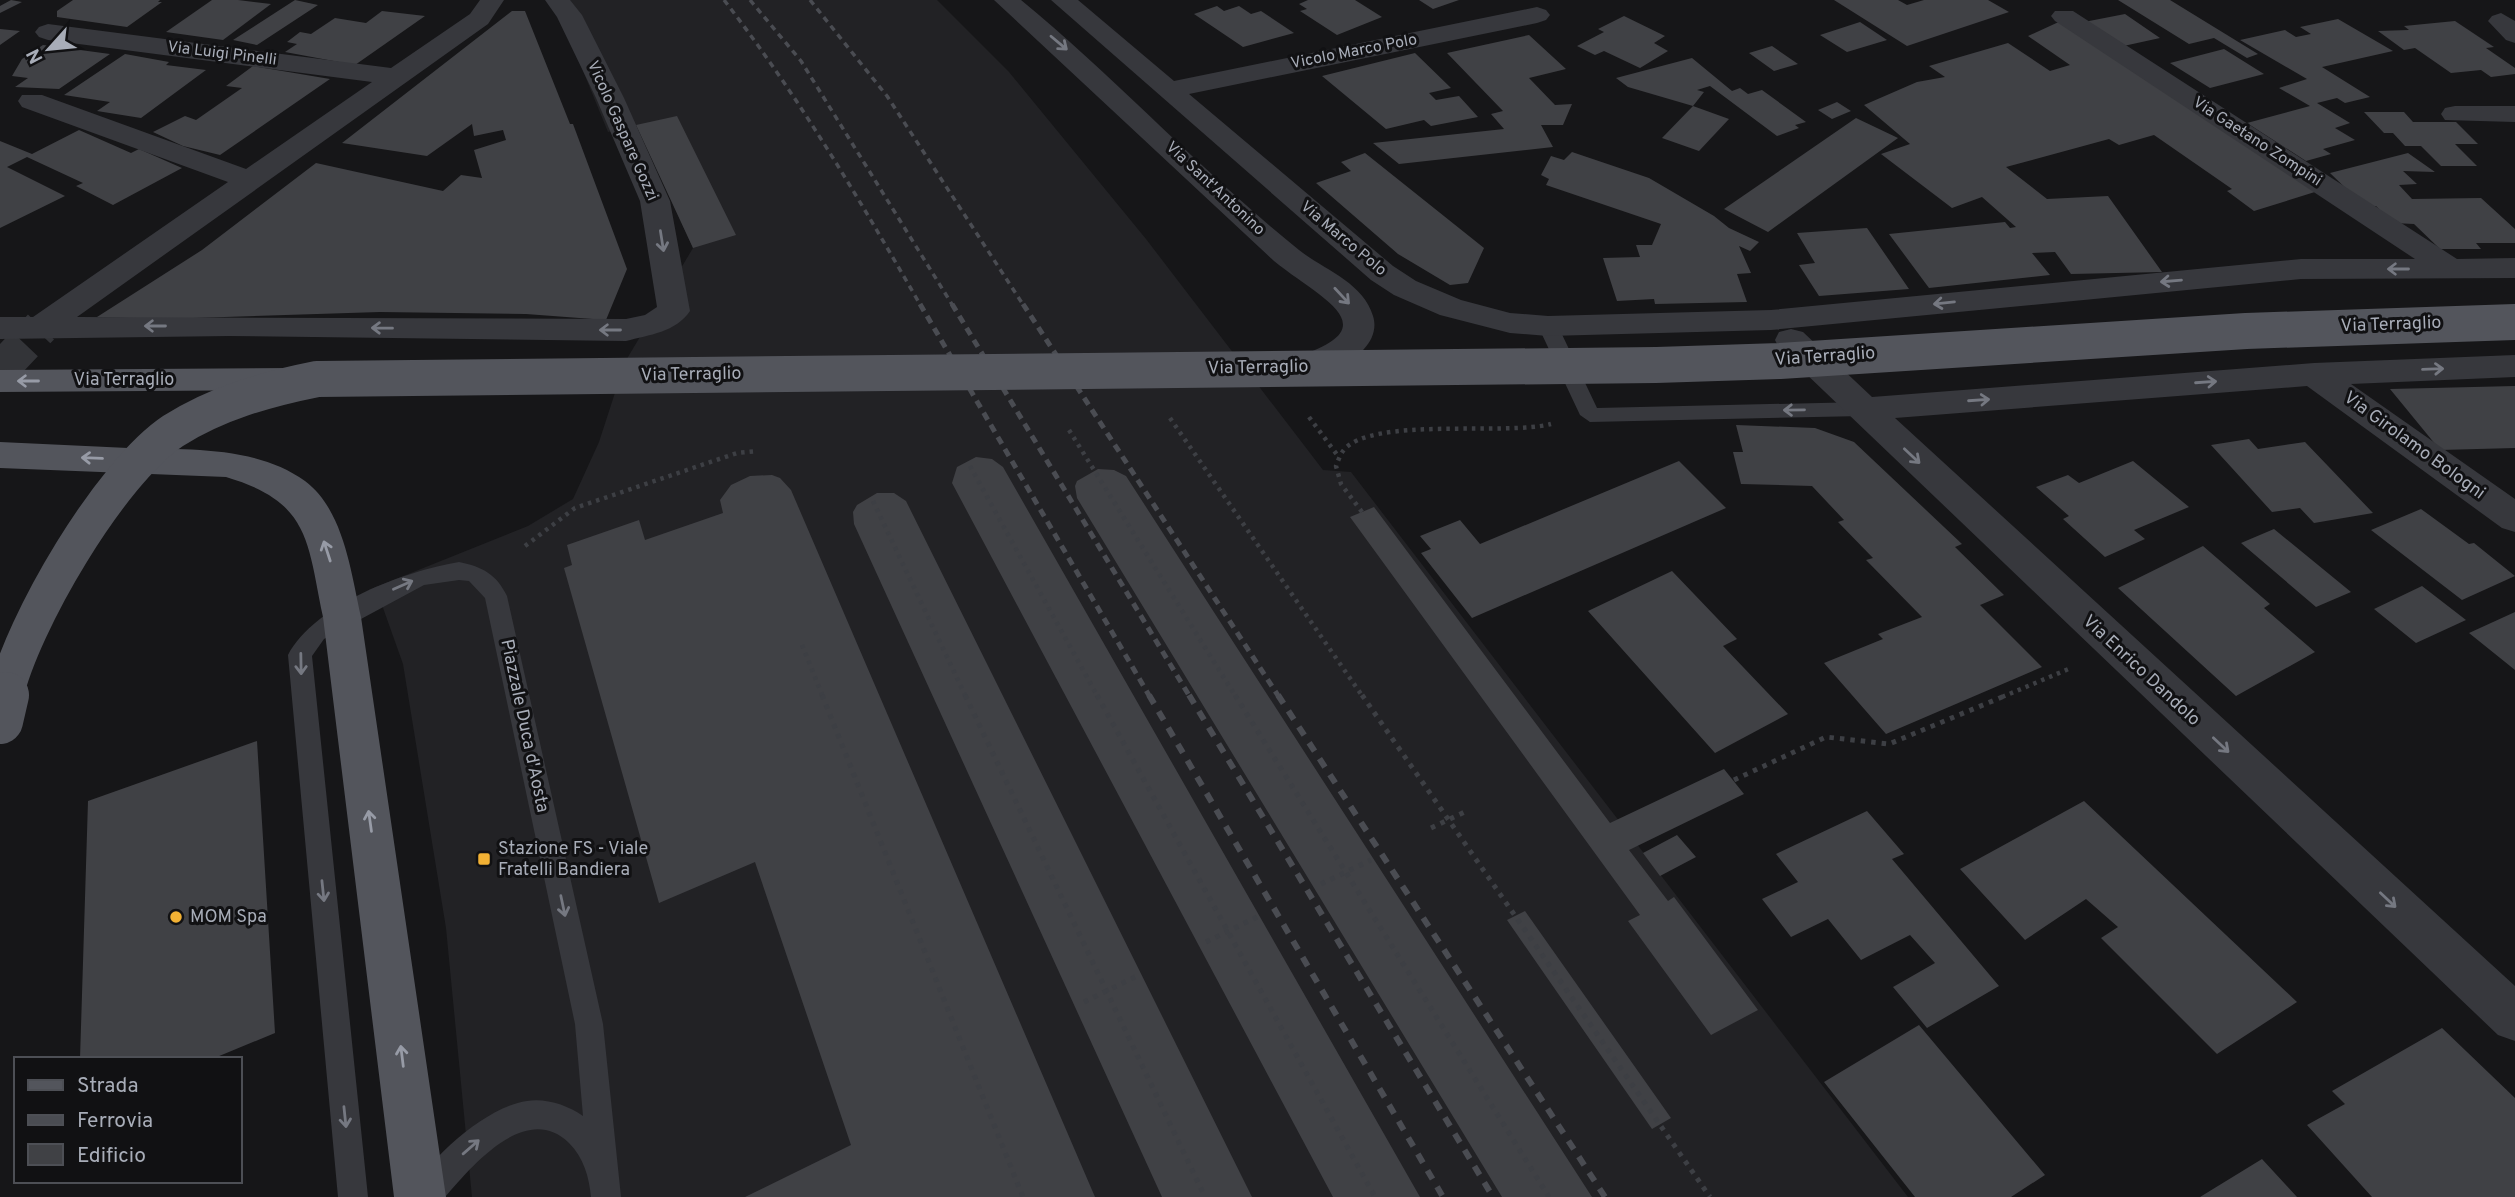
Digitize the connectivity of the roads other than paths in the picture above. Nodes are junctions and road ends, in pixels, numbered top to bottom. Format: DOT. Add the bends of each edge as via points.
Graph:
graph roads {
  1 [pos="492,0"];
  2 [pos="557,0"];
  3 [pos="1006,0"];
  4 [pos="1063,0"];
  5 [pos="1537,15"];
  6 [pos="2064,16"];
  7 [pos="48,32"];
  8 [pos="396,77"];
  9 [pos="1170,90"];
  10 [pos="32,102"];
  11 [pos="2455,114"];
  12 [pos="2515,114"];
  13 [pos="249,180"];
  14 [pos="2450,268"];
  15 [pos="2515,268"];
  16 [pos="1771,320"];
  17 [pos="2515,322"];
  18 [pos="41,327"];
  19 [pos="1548,327"];
  20 [pos="0,328"];
  21 [pos="2515,366"];
  22 [pos="1297,368"];
  23 [pos="2314,373"];
  24 [pos="317,379"];
  25 [pos="0,381"];
  26 [pos="1863,409"];
  27 [pos="0,455"];
  28 [pos="2515,518"];
  29 [pos="342,617"];
  30 [pos="0,721"];
  31 [pos="2515,1018"];
  32 [pos="606,1195"];
  33 [pos="353,1197"];
  34 [pos="423,1197"];
  1 -- 8 [label="street" via="479,19"];
  2 -- 18 [label="street, Vicolo Gaspare Gozzi, one-way" via="604,86 655,201 674,311 655,323 626,330"];
  3 -- 22 [label="street, Via Sant'Antonino, one-way" via="1287,256 1332,286 1357,314 1358,330 1350,345 1329,359"];
  4 -- 9 [label="street, Via Marco Polo"];
  5 -- 9 [label="street, Vicolo Marco Polo"];
  6 -- 14 [label="street, Via Gaetano Zompini"];
  7 -- 8 [label="street, Via Luigi Pinelli"];
  8 -- 13 [label="street"];
  9 -- 19 [label="street, Via Marco Polo" via="1358,255 1405,288 1481,317"];
  10 -- 13 [label="street"];
  11 -- 12 [label="street"];
  13 -- 18 [label="street"];
  14 -- 15 [label="street"];
  14 -- 16 [label="street, one-way" via="2301,269"];
  16 -- 19 [label="street, Via Marco Polo"];
  16 -- 26 [label="street, Via Enrico Dandolo"];
  17 -- 22 [label="main road, Via Terraglio, bridge" via="2141,336 1739,362"];
  18 -- 20 [label="street"];
  26 -- 19 [label="lane, one-way" via="1590,415"];
  23 -- 21 [label="street, one-way"];
  22 -- 24 [label="main road, Via Terraglio, bridge"];
  26 -- 23 [label="street, one-way"];
  23 -- 28 [label="street, Via Girolamo Bologni"];
  24 -- 25 [label="main road, Via Terraglio, one-way, bridge"];
  24 -- 30 [label="main road, bridge" via="217,406 170,433 133,465 62,565 29,623 7,682"];
  26 -- 31 [label="street, Via Enrico Dandolo, one-way"];
  29 -- 27 [label="main road, Piazzale Duca d'Aosta, one-way" via="326,544 311,513 293,491 263,475 226,464"];
  29 -- 32 [label="lane, Piazzale Duca d'Aosta, one-way" via="400,585 440,572 475,574 496,596 589,1024"];
  29 -- 33 [label="lane, one-way" via="316,632 300,655"];
  34 -- 29 [label="main road, Piazzale Duca d'Aosta, one-way"];
  34 -- 32 [label="lane, Piazzale Duca d'Aosta, one-way" via="482,1138 529,1116 555,1116 577,1128 594,1150"];
}
